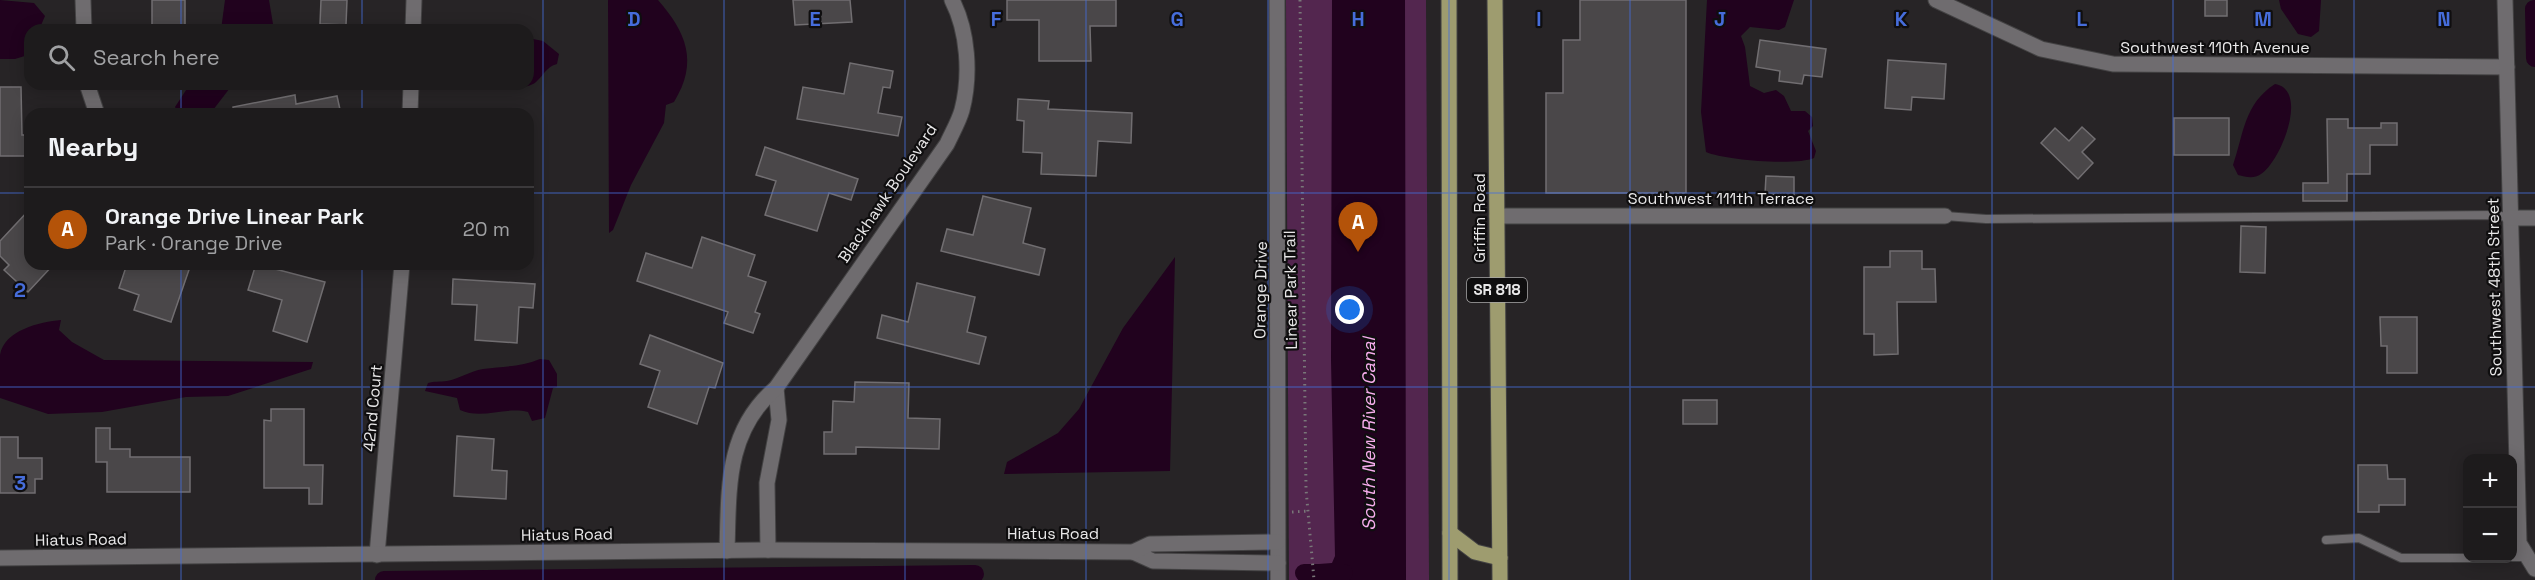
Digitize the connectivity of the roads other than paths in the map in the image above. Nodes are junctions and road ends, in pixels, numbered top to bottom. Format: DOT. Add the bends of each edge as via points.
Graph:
graph roads {
  1 [pos="83,0"];
  2 [pos="414,0"];
  3 [pos="952,0"];
  4 [pos="1277,0"];
  5 [pos="1449,0"];
  6 [pos="1495,0"];
  7 [pos="1936,0"];
  8 [pos="2505,0"];
  9 [pos="84,24"];
  10 [pos="413,24"];
  11 [pos="2507,67"];
  12 [pos="89,90"];
  13 [pos="411,90"];
  14 [pos="95,108"];
  15 [pos="410,108"];
  16 [pos="1497,216"];
  17 [pos="1945,216"];
  18 [pos="2510,218"];
  19 [pos="2535,218"];
  20 [pos="401,270"];
  21 [pos="776,388"];
  22 [pos="1450,533"];
  23 [pos="2326,540"];
  24 [pos="1277,542"];
  25 [pos="768,550"];
  26 [pos="728,551"];
  27 [pos="1134,552"];
  28 [pos="377,555"];
  29 [pos="0,558"];
  30 [pos="1500,558"];
  31 [pos="2463,558"];
  32 [pos="2525,561"];
  33 [pos="1278,563"];
  34 [pos="1278,580"];
  35 [pos="1450,580"];
  36 [pos="1500,580"];
  1 -- 9 [label="street"];
  2 -- 10 [label="street"];
  3 -- 21 [label="street, Blackhawk Boulevard" via="964,43 967,78 962,111 946,144"];
  4 -- 24 [label="street, Orange Drive"];
  5 -- 22 [label="main road, Griffin Road / SR 818"];
  6 -- 16 [label="main road, Griffin Road / SR 818"];
  7 -- 11 [label="street, Southwest 110th Avenue" via="2041,49 2113,64"];
  8 -- 11 [label="street, Southwest 48th Street"];
  11 -- 18 [label="street, Southwest 48th Street"];
  12 -- 14 [label="street"];
  13 -- 15 [label="street"];
  16 -- 17 [label="street, Southwest 111th Terrace"];
  16 -- 30 [label="main road, Griffin Road / SR 818"];
  17 -- 18 [label="lane"];
  18 -- 19 [label="street"];
  18 -- 32 [label="street, Southwest 48th Street" via="2519,543"];
  20 -- 28 [label="street, 42nd Court"];
  21 -- 25 [label="street" via="778,420 767,483"];
  21 -- 26 [label="street, Blackhawk Boulevard" via="747,418 738,445 730,480"];
  22 -- 30 [label="main road" via="1474,552"];
  22 -- 35 [label="main road, Griffin Road / SR 818"];
  23 -- 31 [label="lane" via="2359,538 2401,558"];
  24 -- 27 [label="street, Hiatus Road" via="1150,544"];
  24 -- 33 [label="street, Orange Drive"];
  25 -- 26 [label="street, Hiatus Road"];
  25 -- 27 [label="street, Hiatus Road"];
  26 -- 28 [label="street, Hiatus Road"];
  27 -- 33 [label="street, Hiatus Road" via="1153,561"];
  28 -- 29 [label="street, Hiatus Road"];
  30 -- 36 [label="main road, Griffin Road / SR 818"];
  33 -- 34 [label="street, Orange Drive"];
}
